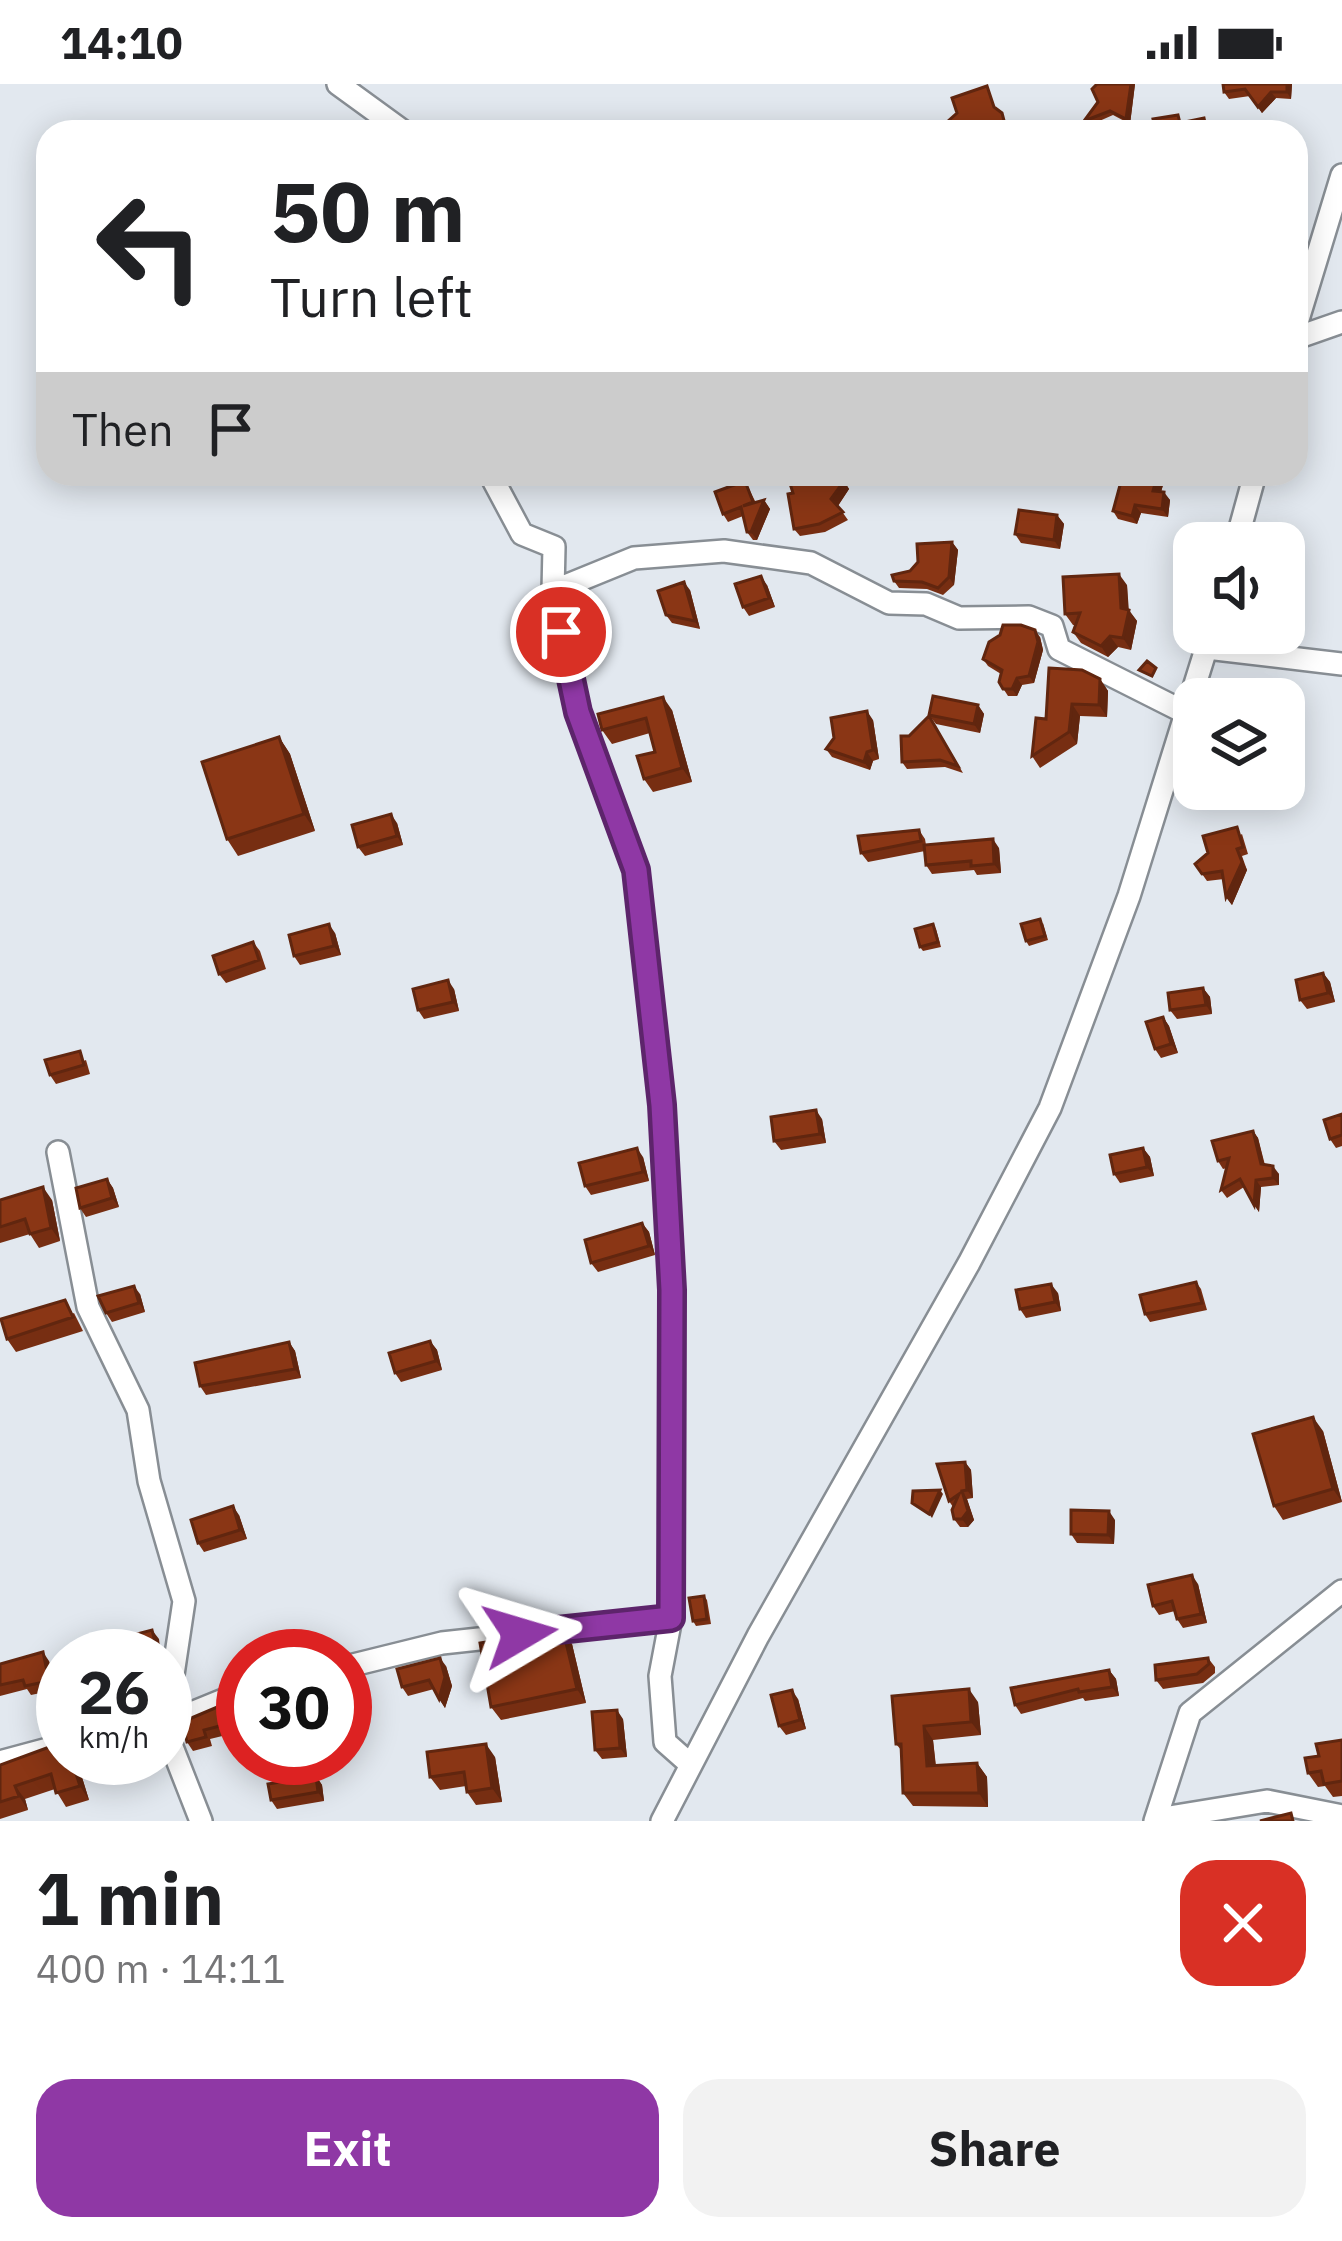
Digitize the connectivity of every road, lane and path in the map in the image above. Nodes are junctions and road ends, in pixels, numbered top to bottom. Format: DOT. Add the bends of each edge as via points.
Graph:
graph roads {
  1 [pos="338,84"];
  2 [pos="388,120"];
  3 [pos="1342,175"];
  4 [pos="1308,287"];
  5 [pos="1342,322"];
  6 [pos="1308,334"];
  7 [pos="496,486"];
  8 [pos="1252,486"];
  9 [pos="1241,522"];
  10 [pos="553,591"];
  11 [pos="1287,654"];
  12 [pos="1342,664"];
  13 [pos="1173,707"];
  14 [pos="1173,760"];
  15 [pos="58,1152"];
  16 [pos="1342,1591"];
  17 [pos="671,1618"];
  18 [pos="180,1629"];
  19 [pos="372,1660"];
  20 [pos="36,1752"];
  21 [pos="0,1762"];
  22 [pos="691,1765"];
  23 [pos="187,1785"];
  24 [pos="1342,1816"];
  25 [pos="1156,1820"];
  26 [pos="201,1821"];
  27 [pos="662,1821"];
  1 -- 2 [label="street"];
  3 -- 4 [label="street"];
  5 -- 6 [label="street"];
  7 -- 10 [label="street" via="522,534 554,547"];
  8 -- 9 [label="street"];
  10 -- 13 [label="street" via="634,558 724,551 811,563 889,603 1052,626 1059,649"];
  10 -- 17 [label="street" via="578,712 636,870 672,1290"];
  11 -- 12 [label="street"];
  14 -- 22 [label="street" via="1050,1108"];
  15 -- 18 [label="street" via="88,1307 138,1410 184,1601"];
  16 -- 25 [label="street" via="1190,1713"];
  17 -- 19 [label="street" via="442,1643"];
  17 -- 22 [label="street" via="660,1676 664,1742"];
  20 -- 21 [label="street"];
  22 -- 27 [label="street"];
  23 -- 26 [label="street"];
  24 -- 25 [label="street" via="1267,1801"];
}
